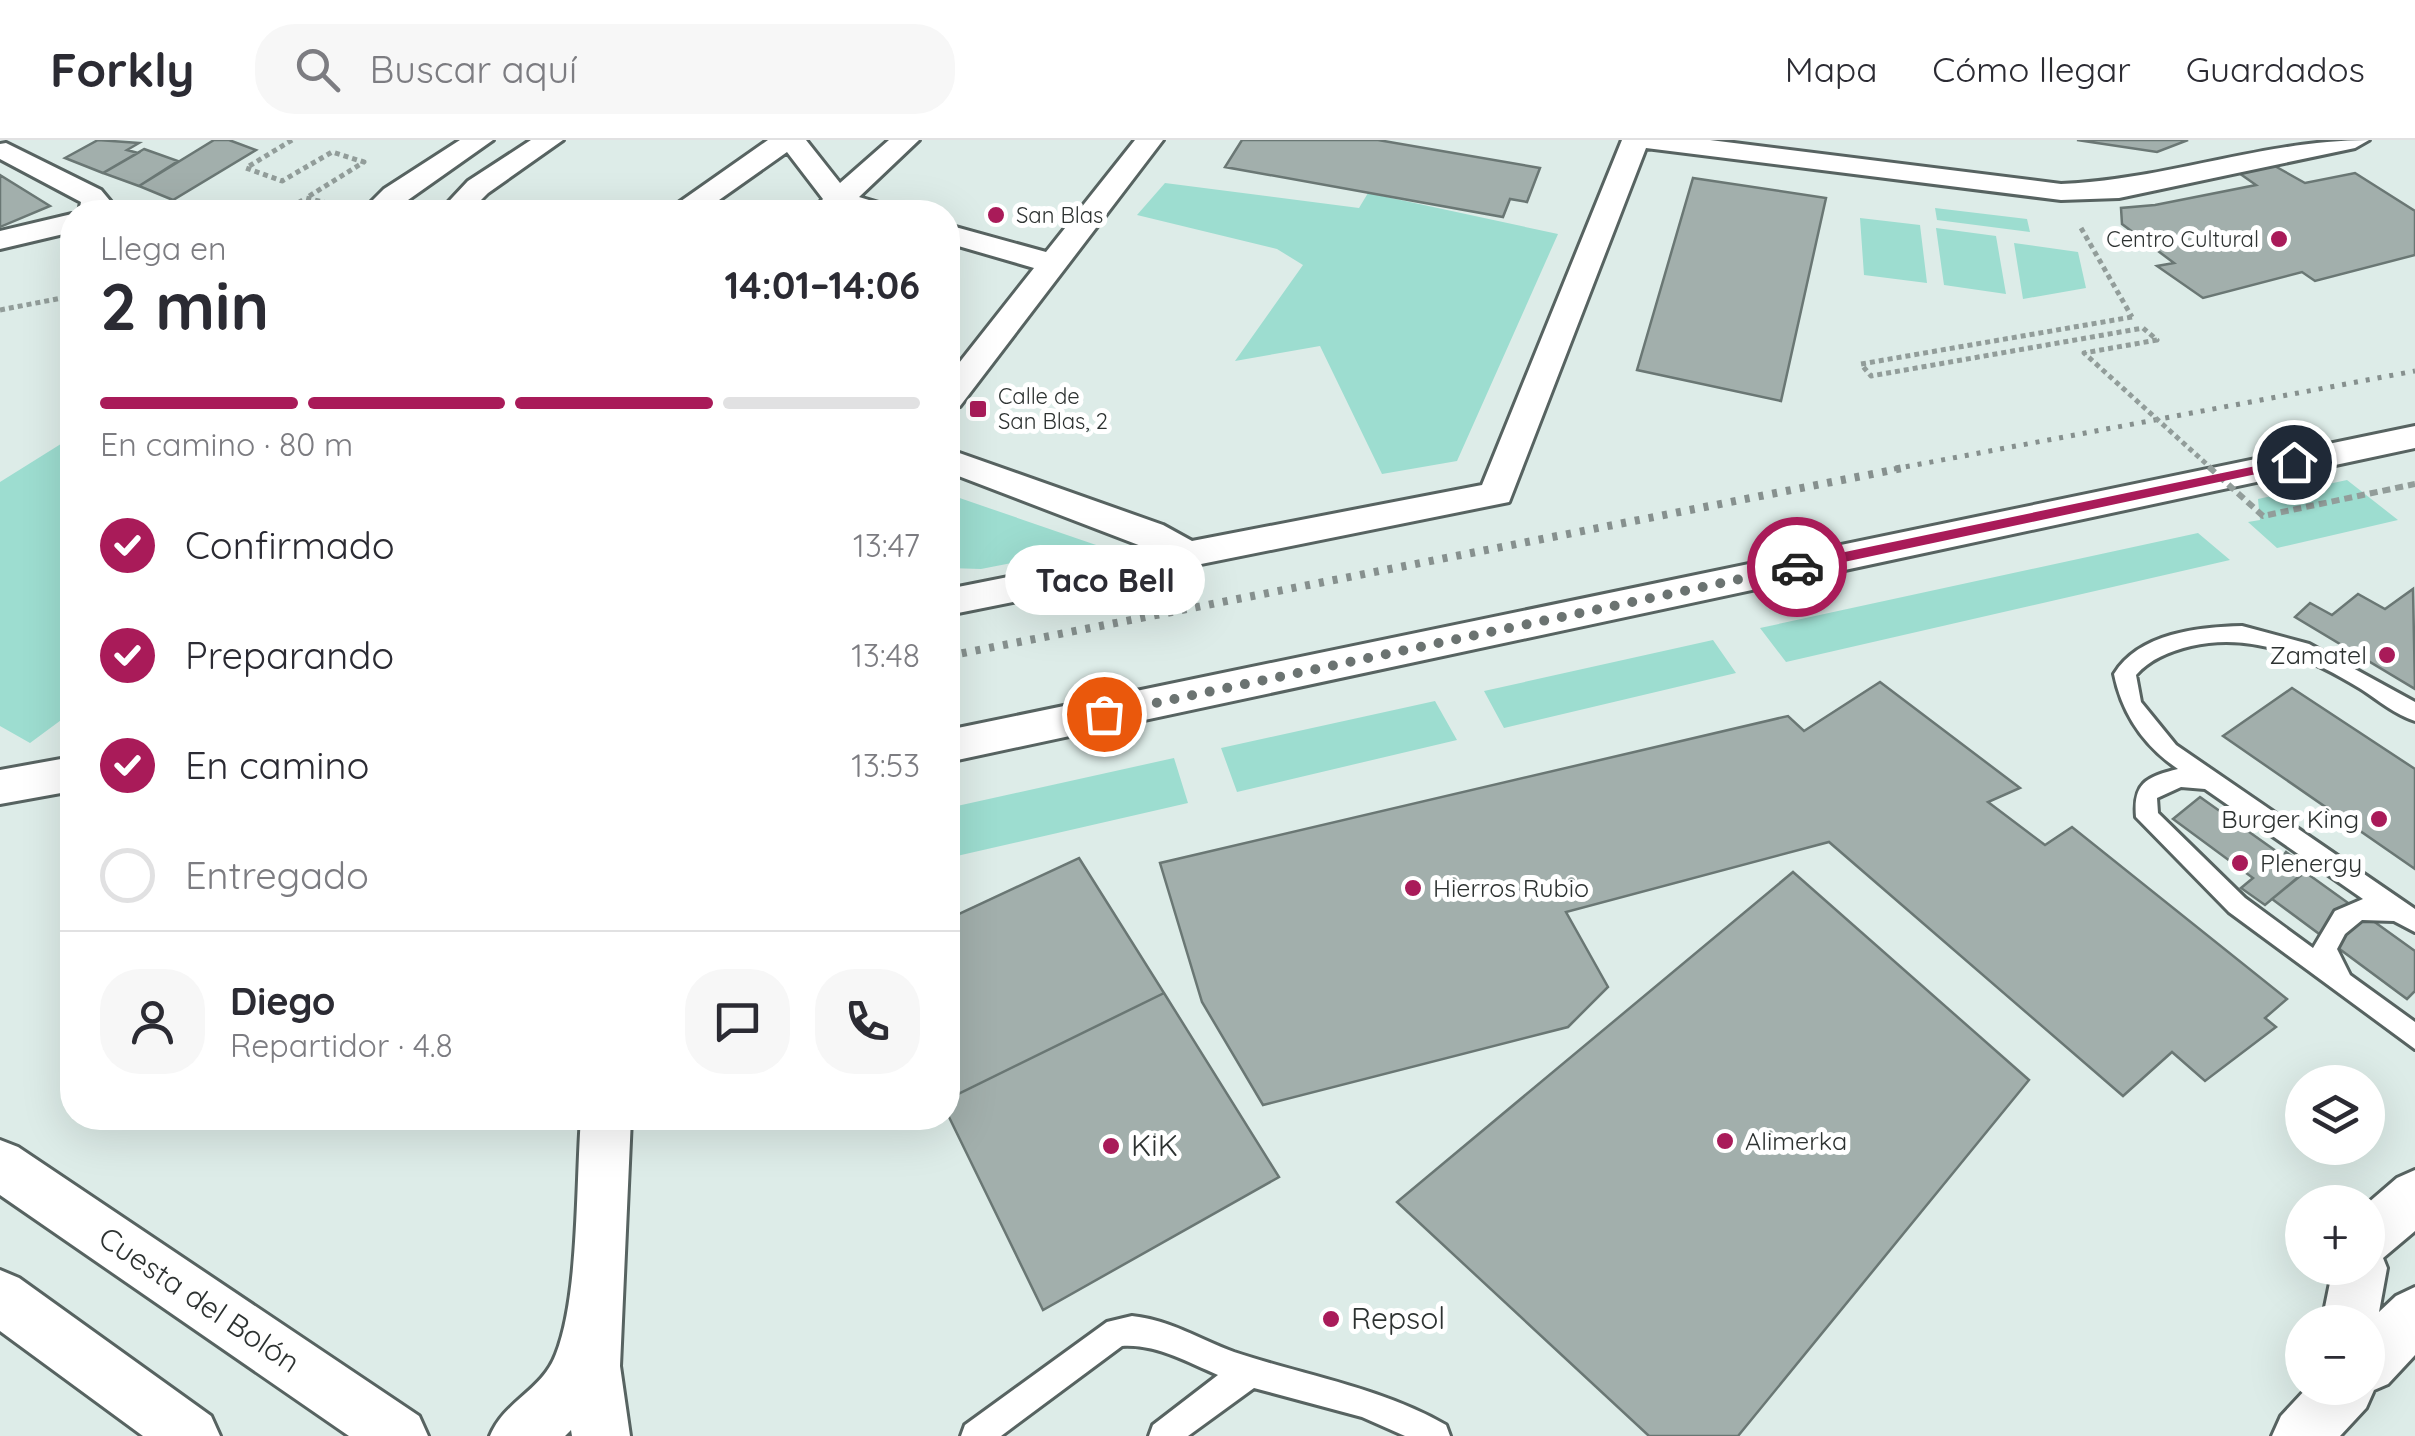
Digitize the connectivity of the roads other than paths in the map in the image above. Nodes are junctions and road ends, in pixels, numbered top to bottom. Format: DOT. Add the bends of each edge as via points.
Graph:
graph roads {
  1 [pos="38,140"];
  2 [pos="479,140"];
  3 [pos="550,140"];
  4 [pos="788,140"];
  5 [pos="905,140"];
  6 [pos="1149,140"];
  7 [pos="1636,140"];
  8 [pos="1645,140"];
  9 [pos="2355,140"];
  10 [pos="3,151"];
  11 [pos="96,200"];
  12 [pos="383,200"];
  13 [pos="465,200"];
  14 [pos="701,200"];
  15 [pos="716,200"];
  16 [pos="828,200"];
  17 [pos="839,200"];
  18 [pos="60,226"];
  19 [pos="960,237"];
  20 [pos="0,240"];
  21 [pos="1055,264"];
  22 [pos="960,384"];
  23 [pos="2415,436"];
  24 [pos="960,464"];
  25 [pos="1189,556"];
  26 [pos="960,600"];
  27 [pos="2415,713"];
  28 [pos="960,743"];
  29 [pos="60,777"];
  30 [pos="60,778"];
  31 [pos="60,779"];
  32 [pos="2211,782"];
  33 [pos="0,787"];
  34 [pos="0,797"];
  35 [pos="0,816"];
  36 [pos="2408,916"];
  37 [pos="2347,986"];
  38 [pos="2415,1037"];
  39 [pos="605,1130"];
  40 [pos="0,1165"];
  41 [pos="2415,1196"];
  42 [pos="2385,1223"];
  43 [pos="0,1297"];
  44 [pos="2415,1315"];
  45 [pos="592,1320"];
  46 [pos="2385,1346"];
  47 [pos="1252,1372"];
  48 [pos="2329,1405"];
  49 [pos="191,1436"];
  50 [pos="398,1436"];
  51 [pos="519,1436"];
  52 [pos="601,1436"];
  53 [pos="976,1436"];
  54 [pos="1164,1436"];
  55 [pos="1435,1436"];
  56 [pos="2300,1436"];
  1 -- 10 [label="street"];
  2 -- 12 [label="street"];
  3 -- 13 [label="street"];
  4 -- 14 [label="street"];
  4 -- 15 [label="street"];
  4 -- 16 [label="street"];
  5 -- 17 [label="street"];
  6 -- 21 [label="street"];
  7 -- 25 [label="street" via="1496,494"];
  8 -- 9 [label="street" via="2061,192 2119,190"];
  10 -- 11 [label="street"];
  18 -- 20 [label="street"];
  19 -- 21 [label="street"];
  21 -- 22 [label="street"];
  23 -- 28 [label="street"];
  24 -- 25 [label="street" via="1150,534"];
  25 -- 26 [label="street"];
  27 -- 32 [label="lane" via="2338,665 2266,636 2222,632 2145,653 2126,674 2131,704 2168,751"];
  29 -- 33 [label="street"];
  30 -- 34 [label="street"];
  31 -- 35 [label="street"];
  32 -- 36 [label="lane"];
  32 -- 37 [label="lane" via="2186,776 2154,787 2145,795 2147,817 2237,906"];
  36 -- 37 [label="lane" via="2366,906 2352,911 2329,937 2330,964"];
  37 -- 38 [label="lane"];
  39 -- 45 [label="street"];
  40 -- 50 [label="street, Cuesta del Bolón"];
  41 -- 42 [label="street"];
  43 -- 49 [label="street"];
  44 -- 46 [label="street"];
  45 -- 51 [label="street" via="569,1391"];
  45 -- 52 [label="street"];
  47 -- 53 [label="lane" via="1164,1337 1118,1332"];
  47 -- 54 [label="lane"];
  47 -- 55 [label="lane" via="1352,1397"];
  48 -- 56 [label="street"];
}
